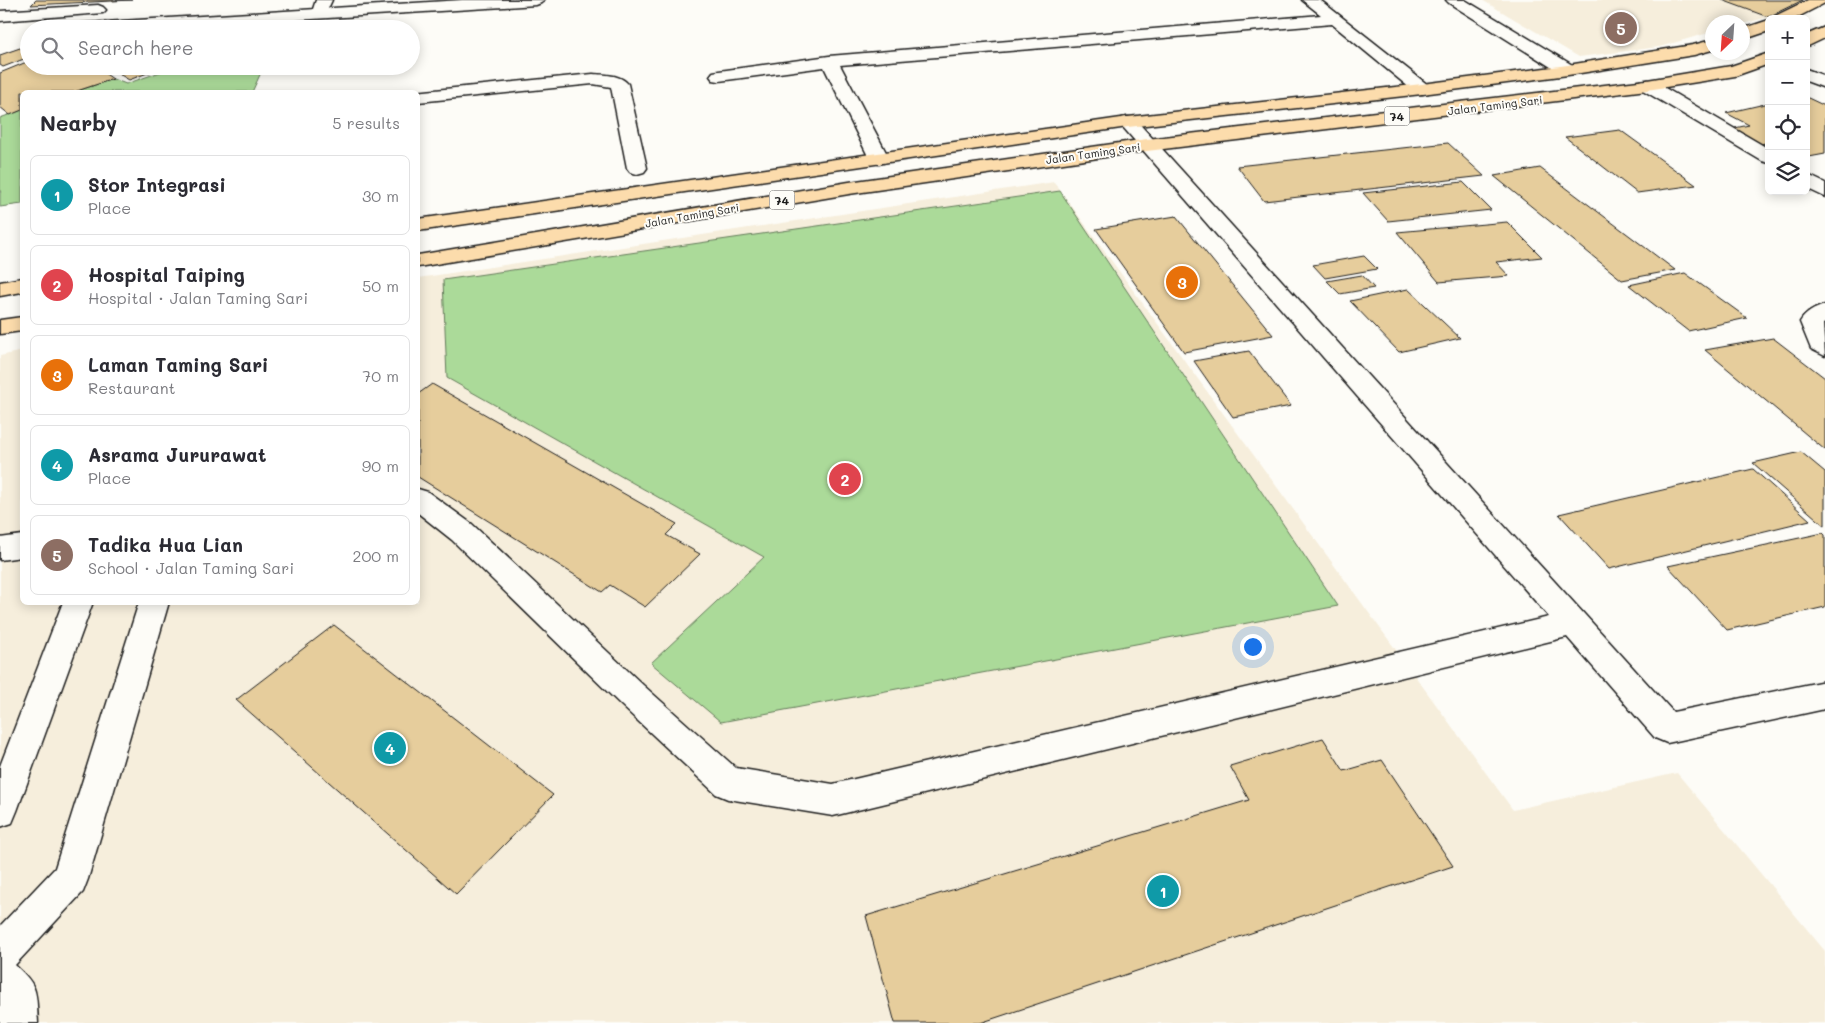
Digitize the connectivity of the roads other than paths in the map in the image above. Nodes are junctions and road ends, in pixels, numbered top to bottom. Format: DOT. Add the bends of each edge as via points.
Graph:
graph roads {
  1 [pos="536,0"];
  2 [pos="1310,0"];
  3 [pos="1454,0"];
  4 [pos="1820,0"];
  5 [pos="322,6"];
  6 [pos="109,10"];
  7 [pos="1790,15"];
  8 [pos="0,16"];
  9 [pos="1336,19"];
  10 [pos="170,20"];
  11 [pos="1765,26"];
  12 [pos="1750,32"];
  13 [pos="1825,32"];
  14 [pos="1810,40"];
  15 [pos="1705,47"];
  16 [pos="1765,60"];
  17 [pos="829,62"];
  18 [pos="1568,70"];
  19 [pos="719,76"];
  20 [pos="1810,76"];
  21 [pos="1825,83"];
  22 [pos="1647,85"];
  23 [pos="1422,89"];
  24 [pos="420,97"];
  25 [pos="1128,122"];
  26 [pos="1147,145"];
  27 [pos="1765,155"];
  28 [pos="879,158"];
  29 [pos="637,168"];
  30 [pos="420,225"];
  31 [pos="420,261"];
  32 [pos="20,285"];
  33 [pos="0,289"];
  34 [pos="1825,312"];
  35 [pos="20,324"];
  36 [pos="0,327"];
  37 [pos="1825,348"];
  38 [pos="420,500"];
  39 [pos="20,546"];
  40 [pos="0,549"];
  41 [pos="77,605"];
  42 [pos="153,605"];
  43 [pos="1575,623"];
  44 [pos="1825,695"];
  45 [pos="0,812"];
  46 [pos="0,953"];
  47 [pos="0,977"];
  48 [pos="18,1023"];
  1 -- 5 [label="main road"];
  2 -- 9 [label="main road"];
  3 -- 18 [label="main road"];
  4 -- 7 [label="main road"];
  5 -- 10 [label="main road"];
  6 -- 8 [label="main road"];
  9 -- 17 [label="main road"];
  9 -- 23 [label="main road"];
  11 -- 12 [label="main road"];
  13 -- 14 [label="main road"];
  15 -- 18 [label="main road, Jalan Taming Sari / 74"];
  16 -- 22 [label="main road, Jalan Taming Sari / 74" via="1735,71"];
  17 -- 19 [label="main road"];
  17 -- 28 [label="main road"];
  18 -- 23 [label="main road, Jalan Taming Sari / 74"];
  20 -- 21 [label="main road"];
  22 -- 26 [label="main road, Jalan Taming Sari / 74"];
  22 -- 27 [label="main road"];
  23 -- 25 [label="main road, Jalan Taming Sari / 74"];
  24 -- 29 [label="main road" via="592,79 610,80 619,84"];
  25 -- 26 [label="main road"];
  25 -- 28 [label="main road, Jalan Taming Sari / 74"];
  26 -- 31 [label="main road, Jalan Taming Sari / 74" via="849,188"];
  26 -- 43 [label="main road"];
  28 -- 30 [label="main road, Jalan Taming Sari / 74"];
  32 -- 33 [label="main road"];
  34 -- 37 [label="main road" via="1811,322 1819,344"];
  35 -- 36 [label="main road"];
  38 -- 43 [label="main road" via="462,532 728,783 833,800"];
  39 -- 40 [label="main road"];
  41 -- 45 [label="main road"];
  42 -- 46 [label="main road" via="70,879"];
  43 -- 44 [label="main road" via="1667,728"];
  47 -- 48 [label="main road" via="17,993"];
}
